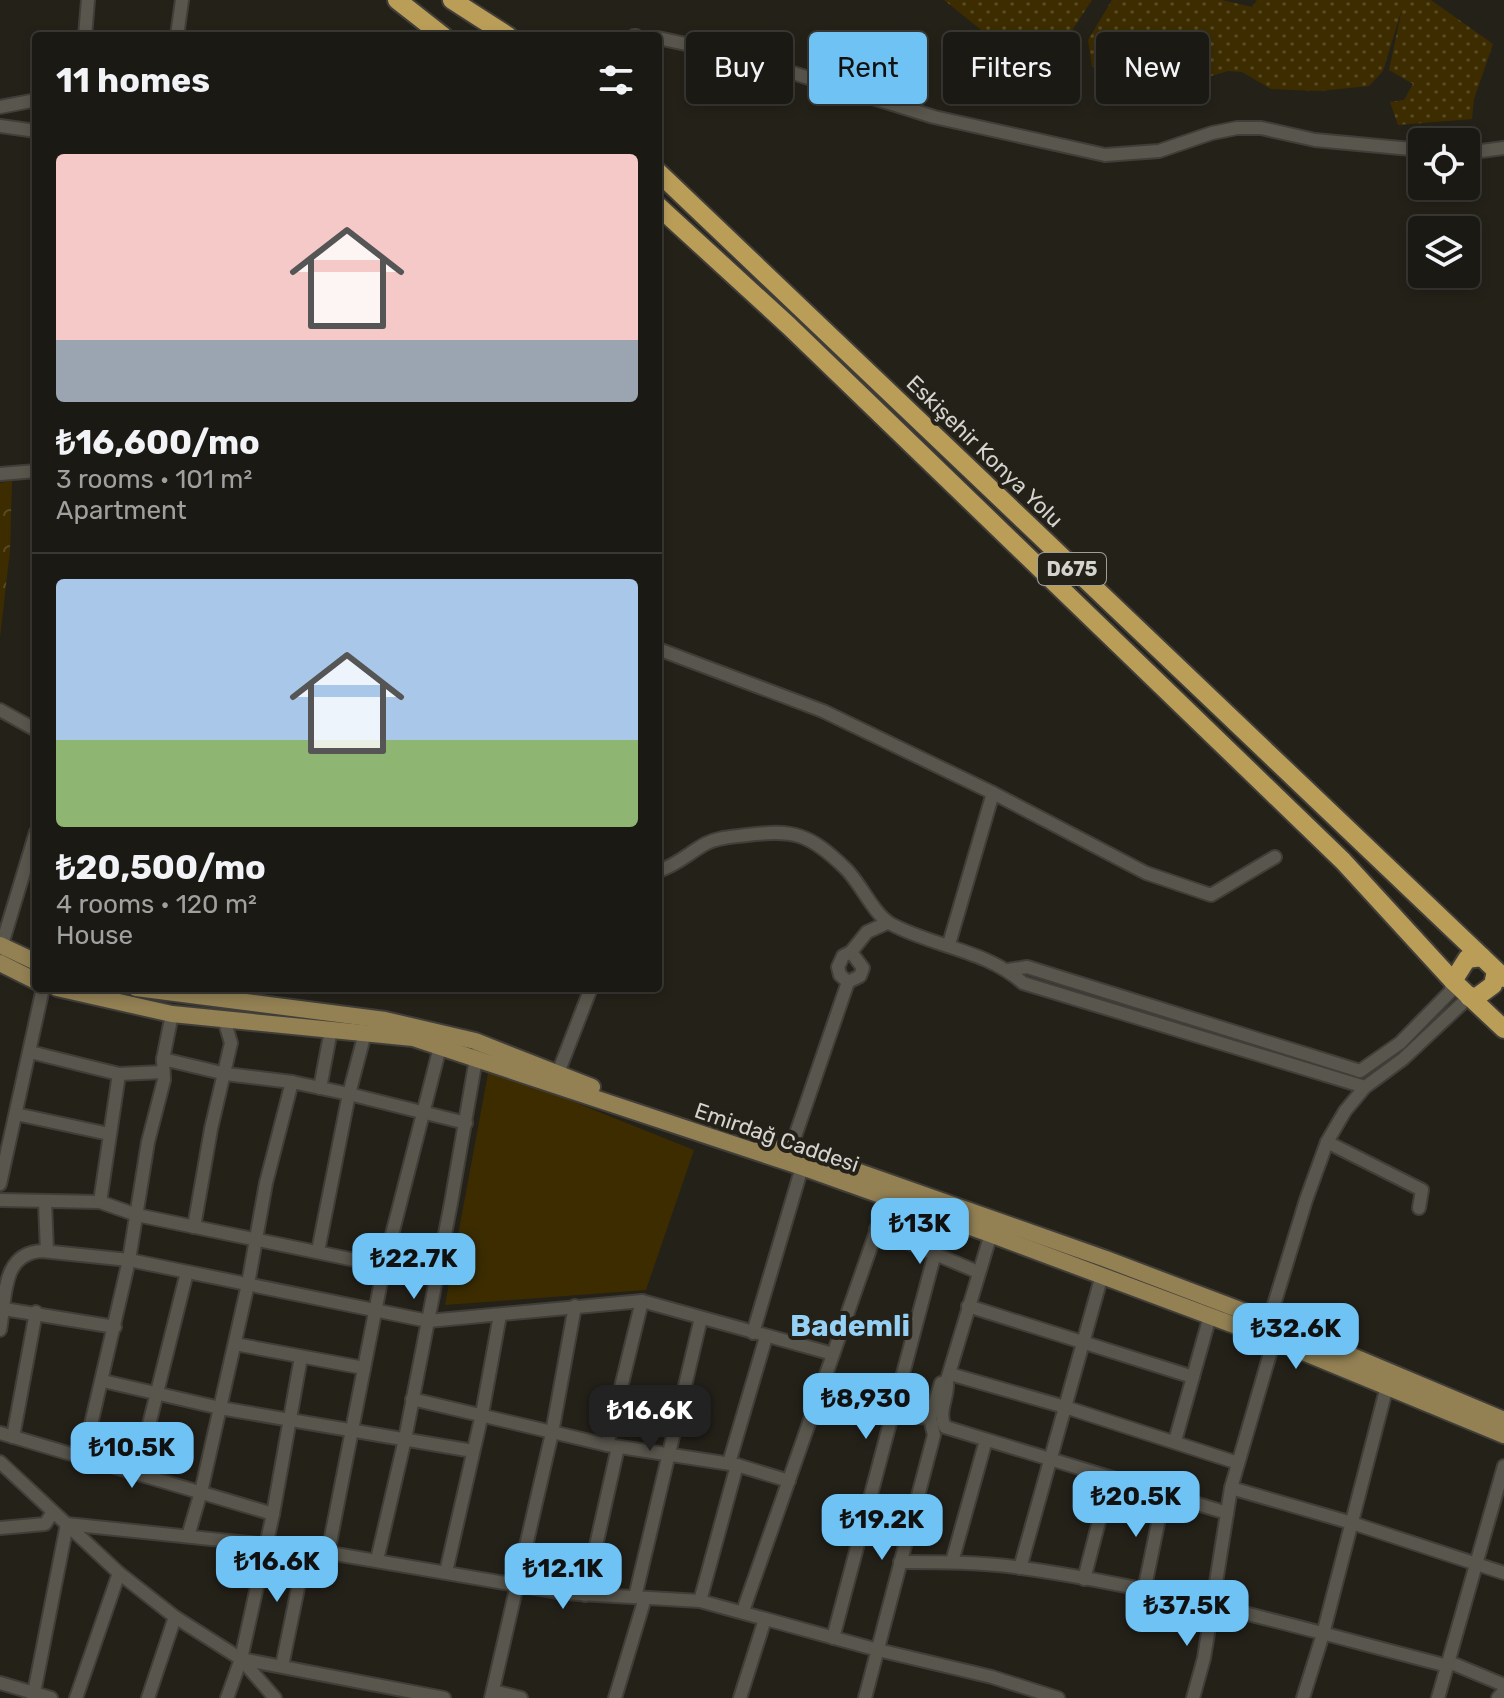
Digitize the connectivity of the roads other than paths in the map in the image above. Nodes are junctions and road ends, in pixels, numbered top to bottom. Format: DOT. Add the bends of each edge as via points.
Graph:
graph roads {
  1 [pos="88,0"];
  2 [pos="182,0"];
  3 [pos="397,0"];
  4 [pos="452,0"];
  5 [pos="85,32"];
  6 [pos="178,32"];
  7 [pos="438,32"];
  8 [pos="502,32"];
  9 [pos="662,39"];
  10 [pos="32,101"];
  11 [pos="0,107"];
  12 [pos="0,126"];
  13 [pos="32,130"];
  14 [pos="1504,148"];
  15 [pos="1408,149"];
  16 [pos="1480,151"];
  17 [pos="662,176"];
  18 [pos="662,210"];
  19 [pos="32,471"];
  20 [pos="0,474"];
  21 [pos="662,651"];
  22 [pos="0,710"];
  23 [pos="32,728"];
  24 [pos="993,793"];
  25 [pos="32,846"];
  26 [pos="1275,857"];
  27 [pos="662,869"];
  28 [pos="887,923"];
  29 [pos="949,944"];
  30 [pos="1,952"];
  31 [pos="851,952"];
  32 [pos="32,961"];
  33 [pos="1493,967"];
  34 [pos="1008,970"];
  35 [pos="32,978"];
  36 [pos="1453,981"];
  37 [pos="848,982"];
  38 [pos="42,992"];
  39 [pos="75,992"];
  40 [pos="167,992"];
  41 [pos="589,992"];
  42 [pos="1469,997"];
  43 [pos="172,1014"];
  44 [pos="224,1019"];
  45 [pos="1504,1029"];
  46 [pos="331,1030"];
  47 [pos="365,1033"];
  48 [pos="475,1041"];
  49 [pos="440,1047"];
  50 [pos="30,1052"];
  51 [pos="477,1059"];
  52 [pos="163,1066"];
  53 [pos="1360,1071"];
  54 [pos="558,1073"];
  55 [pos="119,1074"];
  56 [pos="226,1074"];
  57 [pos="292,1082"];
  58 [pos="1365,1087"];
  59 [pos="320,1088"];
  60 [pos="349,1094"];
  61 [pos="423,1113"];
  62 [pos="16,1114"];
  63 [pos="466,1123"];
  64 [pos="109,1134"];
  65 [pos="5,1138"];
  66 [pos="1327,1142"];
  67 [pos="791,1148"];
  68 [pos="802,1167"];
  69 [pos="0,1184"];
  70 [pos="888,1198"];
  71 [pos="0,1200"];
  72 [pos="45,1202"];
  73 [pos="100,1202"];
  74 [pos="1419,1208"];
  75 [pos="137,1215"];
  76 [pos="194,1227"];
  77 [pos="992,1227"];
  78 [pos="876,1229"];
  79 [pos="255,1241"];
  80 [pos="47,1251"];
  81 [pos="318,1251"];
  82 [pos="935,1253"];
  83 [pos="129,1260"];
  84 [pos="384,1266"];
  85 [pos="187,1272"];
  86 [pos="978,1272"];
  87 [pos="1102,1275"];
  88 [pos="248,1284"];
  89 [pos="642,1301"];
  90 [pos="575,1306"];
  91 [pos="968,1306"];
  92 [pos="4,1309"];
  93 [pos="36,1312"];
  94 [pos="376,1312"];
  95 [pos="500,1315"];
  96 [pos="1210,1316"];
  97 [pos="701,1318"];
  98 [pos="428,1321"];
  99 [pos="1269,1321"];
  100 [pos="115,1327"];
  101 [pos="0,1330"];
  102 [pos="759,1335"];
  103 [pos="1274,1340"];
  104 [pos="1084,1343"];
  105 [pos="235,1344"];
  106 [pos="833,1354"];
  107 [pos="301,1357"];
  108 [pos="364,1368"];
  109 [pos="949,1377"];
  110 [pos="1193,1377"];
  111 [pos="103,1381"];
  112 [pos="1387,1386"];
  113 [pos="157,1392"];
  114 [pos="412,1399"];
  115 [pos="814,1407"];
  116 [pos="1065,1407"];
  117 [pos="220,1408"];
  118 [pos="482,1414"];
  119 [pos="891,1414"];
  120 [pos="930,1418"];
  121 [pos="1504,1420"];
  122 [pos="290,1421"];
  123 [pos="350,1430"];
  124 [pos="552,1433"];
  125 [pos="6,1435"];
  126 [pos="1504,1435"];
  127 [pos="405,1439"];
  128 [pos="986,1440"];
  129 [pos="1175,1441"];
  130 [pos="612,1446"];
  131 [pos="473,1451"];
  132 [pos="669,1454"];
  133 [pos="83,1459"];
  134 [pos="1050,1459"];
  135 [pos="0,1462"];
  136 [pos="1238,1463"];
  137 [pos="733,1464"];
  138 [pos="1504,1466"];
  139 [pos="137,1473"];
  140 [pos="1110,1479"];
  141 [pos="789,1481"];
  142 [pos="1231,1488"];
  143 [pos="201,1492"];
  144 [pos="1164,1494"];
  145 [pos="53,1512"];
  146 [pos="1227,1513"];
  147 [pos="273,1514"];
  148 [pos="1352,1523"];
  149 [pos="67,1524"];
  150 [pos="0,1528"];
  151 [pos="188,1536"];
  152 [pos="266,1544"];
  153 [pos="306,1549"];
  154 [pos="328,1553"];
  155 [pos="377,1560"];
  156 [pos="900,1562"];
  157 [pos="952,1562"];
  158 [pos="1476,1563"];
  159 [pos="1020,1568"];
  160 [pos="446,1572"];
  161 [pos="119,1573"];
  162 [pos="1504,1573"];
  163 [pos="1084,1579"];
  164 [pos="516,1585"];
  165 [pos="1144,1591"];
  166 [pos="585,1595"];
  167 [pos="640,1598"];
  168 [pos="700,1601"];
  169 [pos="1213,1604"];
  170 [pos="743,1611"];
  171 [pos="175,1617"];
  172 [pos="765,1619"];
  173 [pos="1323,1634"];
  174 [pos="833,1638"];
  175 [pos="878,1650"];
  176 [pos="241,1659"];
  177 [pos="1448,1664"];
  178 [pos="282,1666"];
  179 [pos="0,1683"];
  180 [pos="1504,1688"];
  181 [pos="492,1694"];
  182 [pos="34,1696"];
  183 [pos="51,1698"];
  184 [pos="76,1698"];
  185 [pos="148,1698"];
  186 [pos="227,1698"];
  187 [pos="275,1698"];
  188 [pos="444,1698"];
  189 [pos="521,1698"];
  190 [pos="615,1698"];
  191 [pos="740,1698"];
  192 [pos="865,1698"];
  193 [pos="1058,1698"];
  194 [pos="1193,1698"];
  195 [pos="1303,1698"];
  196 [pos="1438,1698"];
  197 [pos="1498,1698"];
  1 -- 5 [label="street"];
  2 -- 6 [label="street"];
  3 -- 7 [label="highway"];
  4 -- 8 [label="highway"];
  9 -- 15 [label="street" via="732,54 934,117 1105,155 1159,151 1237,128"];
  10 -- 11 [label="street"];
  12 -- 13 [label="street"];
  14 -- 16 [label="street"];
  17 -- 33 [label="highway, Eskişehir Konya Yolu / D675"];
  18 -- 36 [label="highway, D675" via="1343,861"];
  19 -- 20 [label="street"];
  21 -- 24 [label="street" via="823,711"];
  22 -- 23 [label="street"];
  24 -- 26 [label="street" via="1146,873 1211,895"];
  24 -- 29 [label="street"];
  25 -- 30 [label="street"];
  27 -- 28 [label="street" via="723,837 797,833 847,869"];
  28 -- 29 [label="street"];
  28 -- 31 [label="street" via="867,932"];
  29 -- 34 [label="street"];
  30 -- 32 [label="main road"];
  30 -- 35 [label="main road"];
  31 -- 37 [label="street" via="838,967"];
  31 -- 37 [label="street" via="863,968"];
  33 -- 36 [label="highway" via="1467,959"];
  33 -- 42 [label="highway" via="1493,985"];
  34 -- 53 [label="street" via="1027,967"];
  34 -- 58 [label="street" via="1023,983"];
  36 -- 42 [label="highway, D675"];
  36 -- 53 [label="street" via="1450,992 1400,1043"];
  37 -- 67 [label="street"];
  38 -- 50 [label="street"];
  39 -- 43 [label="main road, Emirdağ Caddesi"];
  40 -- 48 [label="main road, Emirdağ Caddesi" via="385,1020"];
  41 -- 54 [label="street"];
  42 -- 45 [label="highway, D675"];
  42 -- 58 [label="street"];
  43 -- 44 [label="main road, Emirdağ Caddesi"];
  43 -- 52 [label="street"];
  44 -- 46 [label="main road, Emirdağ Caddesi"];
  44 -- 56 [label="street" via="231,1043"];
  46 -- 47 [label="main road, Emirdağ Caddesi"];
  46 -- 59 [label="street"];
  47 -- 49 [label="main road, Emirdağ Caddesi"];
  47 -- 60 [label="street"];
  48 -- 51 [label="street"];
  48 -- 54 [label="main road, Emirdağ Caddesi"];
  49 -- 51 [label="main road, Emirdağ Caddesi"];
  49 -- 61 [label="street"];
  50 -- 55 [label="street"];
  50 -- 62 [label="street"];
  51 -- 63 [label="street"];
  51 -- 68 [label="main road, Emirdağ Caddesi"];
  52 -- 55 [label="street"];
  52 -- 56 [label="street"];
  52 -- 75 [label="street"];
  53 -- 58 [label="street"];
  54 -- 67 [label="main road, Emirdağ Caddesi" via="754,1149"];
  55 -- 64 [label="street"];
  56 -- 57 [label="street"];
  56 -- 76 [label="street"];
  57 -- 59 [label="street"];
  57 -- 79 [label="street"];
  58 -- 66 [label="street"];
  59 -- 60 [label="street"];
  60 -- 61 [label="street"];
  60 -- 81 [label="street"];
  61 -- 63 [label="street"];
  61 -- 84 [label="street"];
  62 -- 64 [label="street"];
  62 -- 65 [label="street"];
  63 -- 98 [label="street"];
  64 -- 73 [label="street"];
  65 -- 69 [label="street"];
  66 -- 74 [label="street" via="1422,1190"];
  66 -- 99 [label="street"];
  67 -- 77 [label="main road, Emirdağ Caddesi"];
  68 -- 70 [label="main road, Emirdağ Caddesi"];
  68 -- 102 [label="street"];
  70 -- 77 [label="main road, Emirdağ Caddesi"];
  70 -- 78 [label="street"];
  71 -- 72 [label="street"];
  72 -- 73 [label="street"];
  72 -- 80 [label="street"];
  73 -- 75 [label="street"];
  75 -- 76 [label="street"];
  75 -- 83 [label="street"];
  76 -- 79 [label="street"];
  77 -- 86 [label="street"];
  77 -- 87 [label="main road, Emirdağ Caddesi"];
  77 -- 99 [label="main road, Emirdağ Caddesi"];
  78 -- 82 [label="street"];
  78 -- 106 [label="street"];
  79 -- 81 [label="street"];
  79 -- 88 [label="street"];
  80 -- 83 [label="street"];
  80 -- 92 [label="street" via="19,1256 10,1269"];
  81 -- 84 [label="street"];
  82 -- 86 [label="street"];
  82 -- 119 [label="street"];
  83 -- 85 [label="street"];
  83 -- 100 [label="street"];
  84 -- 94 [label="street"];
  85 -- 88 [label="street"];
  85 -- 113 [label="street"];
  86 -- 91 [label="street"];
  87 -- 96 [label="main road, Emirdağ Caddesi"];
  87 -- 104 [label="street"];
  88 -- 94 [label="street"];
  88 -- 105 [label="street"];
  89 -- 90 [label="street"];
  89 -- 97 [label="street"];
  89 -- 130 [label="street"];
  90 -- 95 [label="street"];
  90 -- 124 [label="street"];
  91 -- 104 [label="street"];
  91 -- 109 [label="street"];
  92 -- 93 [label="street"];
  92 -- 101 [label="street"];
  93 -- 100 [label="street"];
  93 -- 125 [label="street"];
  94 -- 98 [label="street"];
  94 -- 108 [label="street"];
  95 -- 98 [label="street"];
  95 -- 118 [label="street"];
  96 -- 103 [label="main road, Emirdağ Caddesi"];
  96 -- 110 [label="street"];
  97 -- 102 [label="street"];
  97 -- 132 [label="street"];
  98 -- 114 [label="street"];
  99 -- 103 [label="street"];
  99 -- 121 [label="main road, Emirdağ Caddesi"];
  100 -- 111 [label="street"];
  102 -- 106 [label="street"];
  102 -- 137 [label="street"];
  103 -- 112 [label="main road, Emirdağ Caddesi"];
  103 -- 136 [label="street"];
  104 -- 110 [label="street"];
  104 -- 116 [label="street"];
  105 -- 107 [label="street"];
  105 -- 117 [label="street"];
  106 -- 115 [label="street"];
  107 -- 108 [label="street"];
  107 -- 122 [label="street"];
  108 -- 123 [label="street"];
  109 -- 116 [label="street"];
  109 -- 120 [label="street" via="942,1382"];
  109 -- 128 [label="street" via="940,1418 945,1427"];
  110 -- 129 [label="street"];
  111 -- 113 [label="street"];
  111 -- 133 [label="street"];
  112 -- 126 [label="main road, Emirdağ Caddesi"];
  112 -- 148 [label="street"];
  113 -- 117 [label="street"];
  113 -- 139 [label="street"];
  114 -- 118 [label="street"];
  114 -- 127 [label="street"];
  115 -- 119 [label="street"];
  115 -- 141 [label="street"];
  116 -- 129 [label="street"];
  116 -- 134 [label="street"];
  117 -- 122 [label="street"];
  117 -- 143 [label="street"];
  118 -- 124 [label="street"];
  118 -- 131 [label="street"];
  119 -- 120 [label="street"];
  119 -- 174 [label="street"];
  120 -- 156 [label="street" via="934,1435"];
  122 -- 123 [label="street"];
  122 -- 147 [label="street"];
  123 -- 127 [label="street"];
  123 -- 154 [label="street"];
  124 -- 130 [label="street"];
  124 -- 164 [label="street"];
  125 -- 133 [label="street"];
  127 -- 131 [label="street"];
  127 -- 155 [label="street"];
  128 -- 134 [label="street"];
  128 -- 157 [label="street"];
  129 -- 136 [label="street"];
  130 -- 132 [label="street"];
  130 -- 166 [label="street"];
  131 -- 160 [label="street"];
  132 -- 137 [label="street"];
  132 -- 167 [label="street"];
  133 -- 139 [label="street"];
  134 -- 140 [label="street"];
  134 -- 159 [label="street"];
  135 -- 145 [label="street"];
  136 -- 142 [label="street"];
  137 -- 141 [label="street"];
  137 -- 168 [label="street"];
  138 -- 158 [label="street"];
  139 -- 143 [label="street"];
  140 -- 144 [label="street"];
  140 -- 163 [label="street"];
  141 -- 170 [label="street"];
  142 -- 146 [label="street"];
  142 -- 148 [label="street"];
  143 -- 147 [label="street"];
  143 -- 151 [label="street"];
  144 -- 146 [label="street"];
  144 -- 165 [label="street"];
  145 -- 149 [label="street"];
  145 -- 150 [label="street" via="45,1524"];
  146 -- 169 [label="street"];
  147 -- 152 [label="street"];
  148 -- 158 [label="street"];
  148 -- 173 [label="street"];
  149 -- 151 [label="street"];
  149 -- 161 [label="street"];
  149 -- 182 [label="street"];
  151 -- 152 [label="street"];
  152 -- 153 [label="street"];
  152 -- 176 [label="street"];
  153 -- 154 [label="street"];
  153 -- 178 [label="street"];
  154 -- 155 [label="street"];
  155 -- 160 [label="street"];
  156 -- 157 [label="street"];
  156 -- 175 [label="street"];
  157 -- 159 [label="street"];
  158 -- 162 [label="street"];
  158 -- 177 [label="street"];
  159 -- 163 [label="street"];
  160 -- 164 [label="street"];
  161 -- 171 [label="street"];
  161 -- 184 [label="street"];
  163 -- 165 [label="street"];
  164 -- 166 [label="street"];
  164 -- 181 [label="street"];
  165 -- 169 [label="street"];
  166 -- 167 [label="street"];
  167 -- 168 [label="street"];
  167 -- 190 [label="street"];
  168 -- 170 [label="street"];
  169 -- 173 [label="street"];
  169 -- 194 [label="street"];
  170 -- 172 [label="street"];
  171 -- 176 [label="street"];
  171 -- 185 [label="street"];
  172 -- 174 [label="street"];
  172 -- 191 [label="street"];
  173 -- 177 [label="street"];
  173 -- 195 [label="street"];
  174 -- 175 [label="street"];
  175 -- 192 [label="street"];
  175 -- 193 [label="street"];
  176 -- 178 [label="street"];
  176 -- 186 [label="street"];
  176 -- 187 [label="street"];
  177 -- 180 [label="street"];
  177 -- 196 [label="street"];
  178 -- 188 [label="street"];
  179 -- 182 [label="street"];
  180 -- 197 [label="street"];
  181 -- 189 [label="street"];
  182 -- 183 [label="street"];
}
